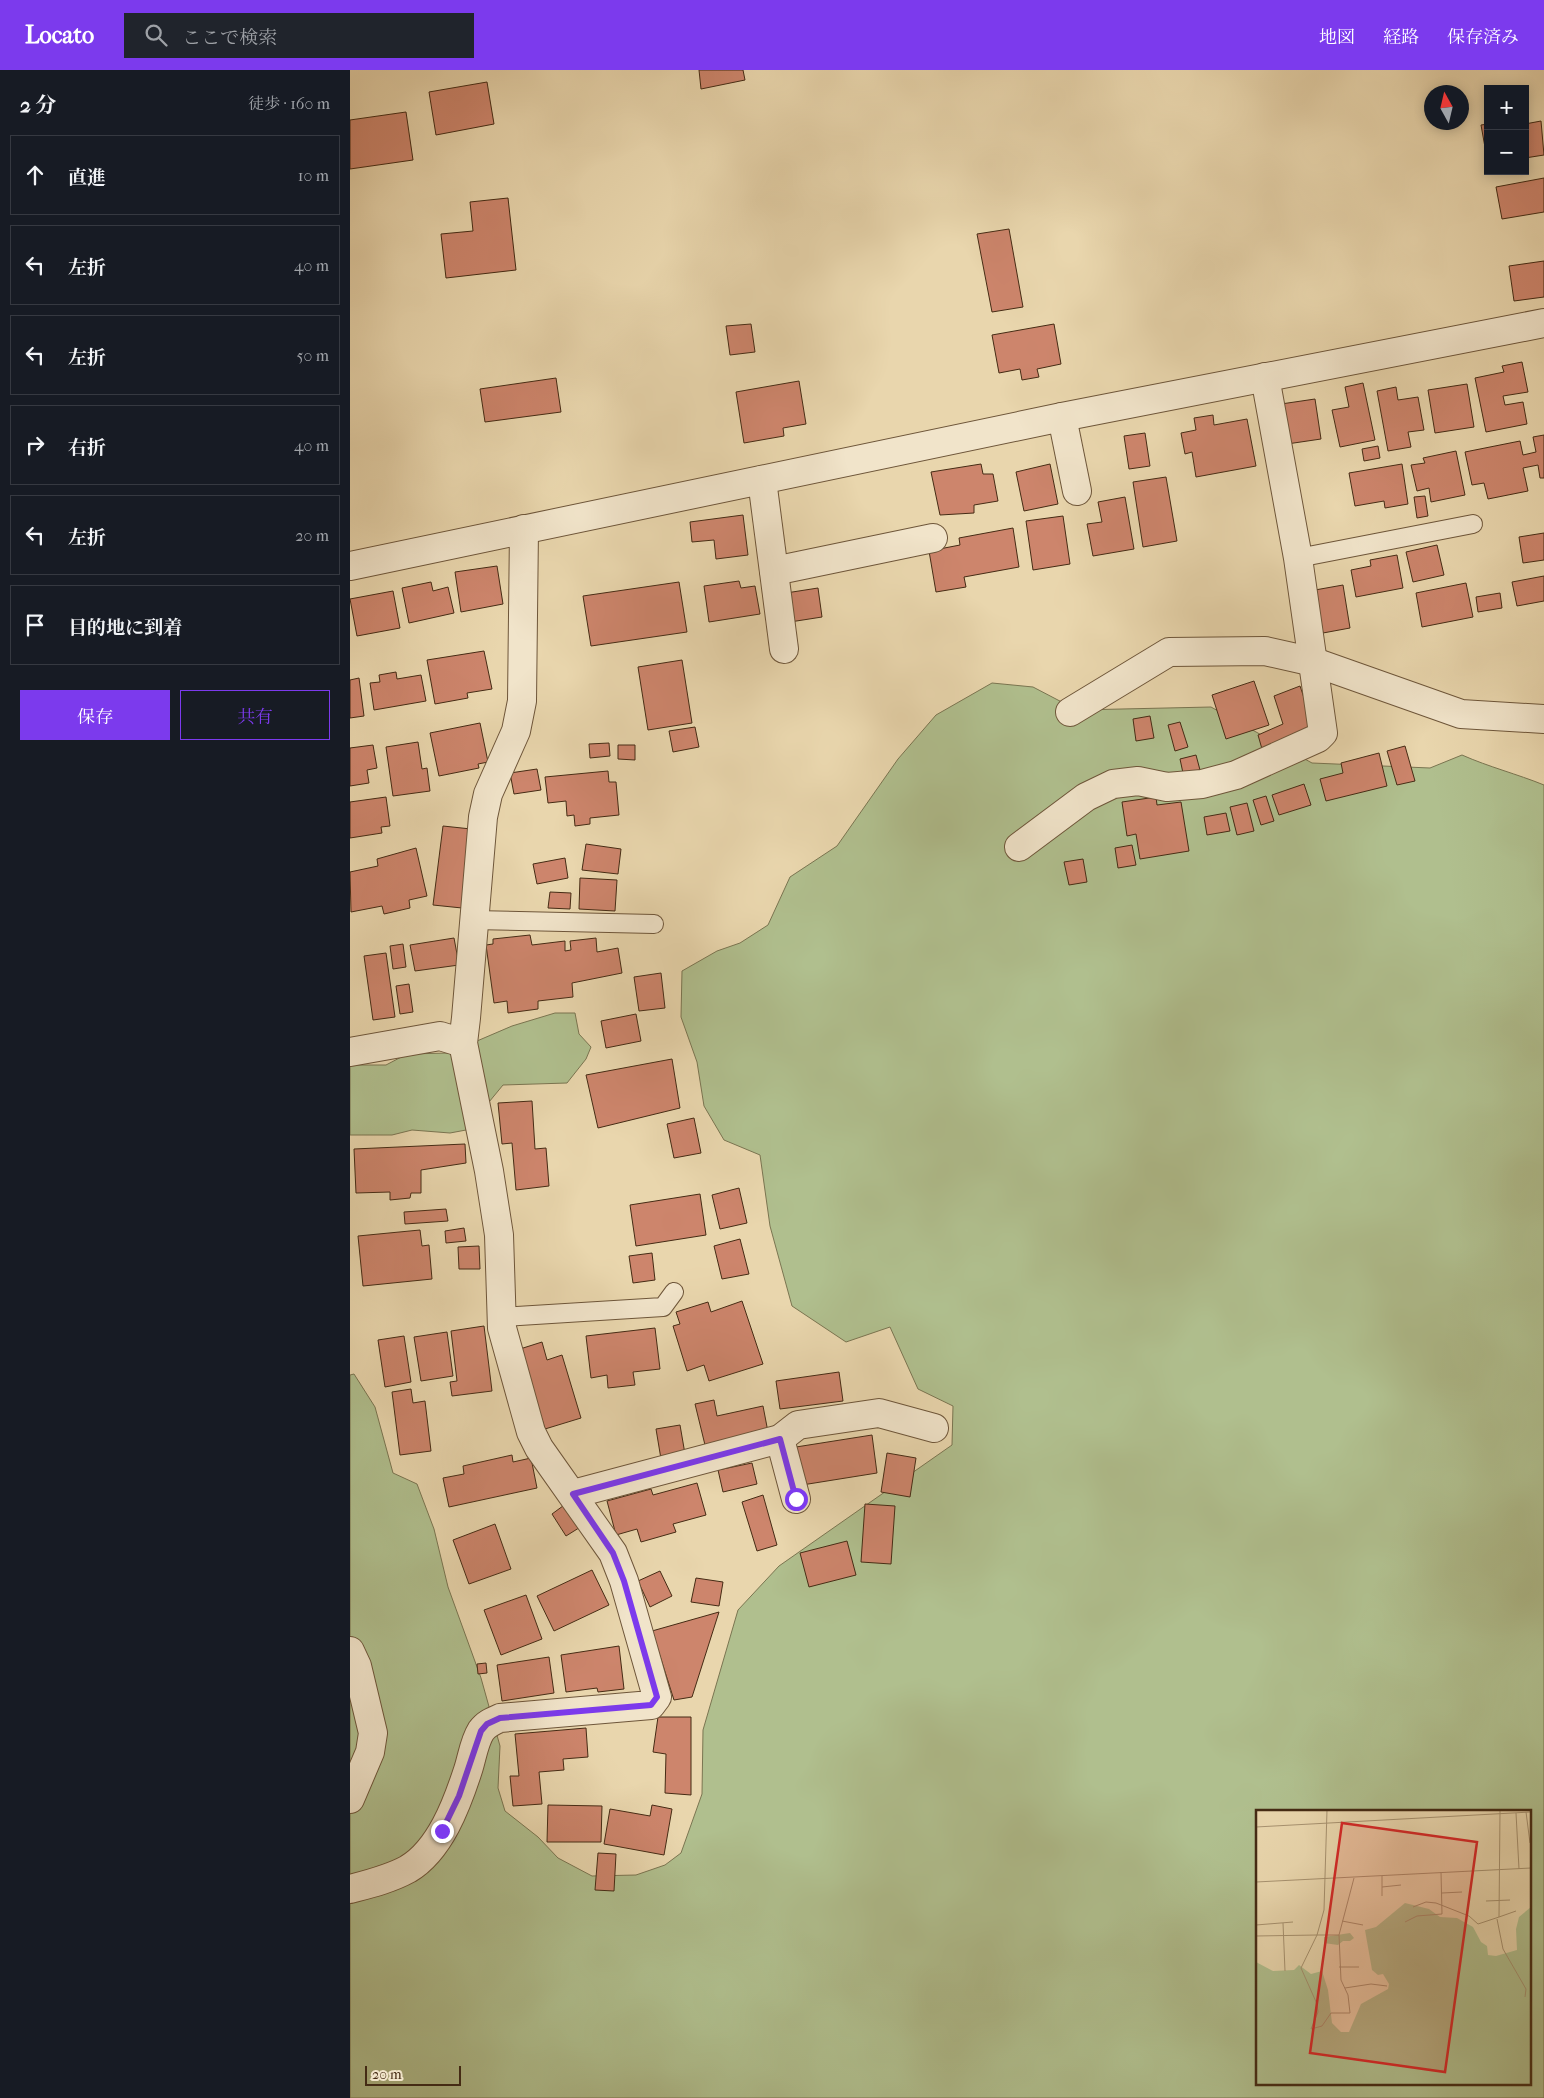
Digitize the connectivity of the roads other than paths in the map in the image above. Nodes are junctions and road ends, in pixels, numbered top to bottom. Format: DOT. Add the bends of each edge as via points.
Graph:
graph roads {
  1 [pos="1544,323"];
  2 [pos="1265,377"];
  3 [pos="1062,417"];
  4 [pos="762,480"];
  5 [pos="1077,491"];
  6 [pos="1473,524"];
  7 [pos="524,529"];
  8 [pos="933,538"];
  9 [pos="1298,558"];
  10 [pos="350,566"];
  11 [pos="774,570"];
  12 [pos="784,649"];
  13 [pos="1314,662"];
  14 [pos="1070,712"];
  15 [pos="1544,719"];
  16 [pos="1019,847"];
  17 [pos="473,920"];
  18 [pos="654,924"];
  19 [pos="462,1043"];
  20 [pos="350,1052"];
  21 [pos="674,1292"];
  22 [pos="502,1318"];
  23 [pos="934,1428"];
  24 [pos="780,1439"];
  25 [pos="573,1494"];
  26 [pos="796,1499"];
  27 [pos="350,1651"];
  28 [pos="350,1799"];
  29 [pos="350,1889"];
  1 -- 2 [label="street"];
  2 -- 3 [label="street"];
  2 -- 9 [label="street"];
  3 -- 4 [label="street"];
  3 -- 5 [label="street"];
  4 -- 7 [label="street"];
  4 -- 11 [label="street"];
  6 -- 9 [label="lane"];
  7 -- 10 [label="street"];
  7 -- 17 [label="street" via="522,701 516,731 488,794"];
  8 -- 11 [label="street"];
  9 -- 13 [label="street"];
  11 -- 12 [label="street"];
  13 -- 14 [label="street" via="1265,651 1169,652"];
  13 -- 15 [label="street" via="1461,714"];
  13 -- 16 [label="street" via="1323,733 1318,738 1236,775 1202,784 1113,784 1086,797"];
  17 -- 18 [label="lane"];
  17 -- 19 [label="street" via="469,993"];
  19 -- 20 [label="street" via="440,1036"];
  19 -- 22 [label="street" via="499,1235"];
  21 -- 22 [label="lane" via="663,1307"];
  22 -- 25 [label="street" via="506,1344 531,1432"];
  23 -- 24 [label="street" via="879,1413 798,1425"];
  24 -- 25 [label="street"];
  24 -- 26 [label="street"];
  25 -- 29 [label="street" via="613,1553 657,1697 651,1705 500,1718 487,1724 481,1731 459,1796 427,1854 408,1869"];
  27 -- 28 [label="street" via="357,1666 373,1733 370,1752"];
}
